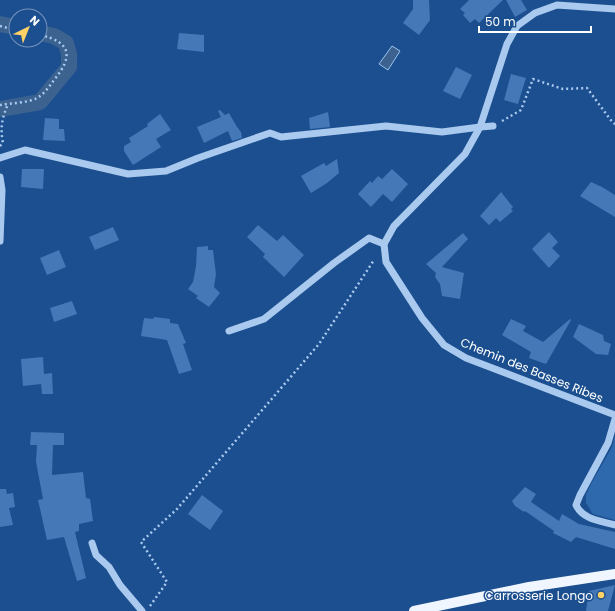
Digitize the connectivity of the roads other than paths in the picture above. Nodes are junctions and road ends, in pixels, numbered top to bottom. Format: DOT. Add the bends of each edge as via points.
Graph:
graph roads {
  1 [pos="615,9"];
  2 [pos="493,126"];
  3 [pos="480,127"];
  4 [pos="0,158"];
  5 [pos="0,177"];
  6 [pos="0,241"];
  7 [pos="384,244"];
  8 [pos="229,331"];
  9 [pos="615,415"];
  10 [pos="615,419"];
  11 [pos="615,525"];
  12 [pos="92,543"];
  13 [pos="615,574"];
  14 [pos="142,611"];
  15 [pos="414,611"];
  1 -- 3 [label="street" via="557,5 535,13 517,26 507,44"];
  2 -- 3 [label="street"];
  3 -- 4 [label="street" via="442,132 386,126 281,137 270,132 166,172 128,174 24,150"];
  3 -- 7 [label="street" via="465,154 394,226"];
  5 -- 6 [label="street"];
  7 -- 8 [label="street" via="369,238 264,319"];
  7 -- 9 [label="street, Chemin des Basses Ribes" via="386,262 422,318 444,345 466,358"];
  10 -- 11 [label="street" via="608,443 576,506 580,513 590,518"];
  12 -- 14 [label="street" via="96,555 109,567"];
  13 -- 15 [label="main road" via="529,587"];
}
